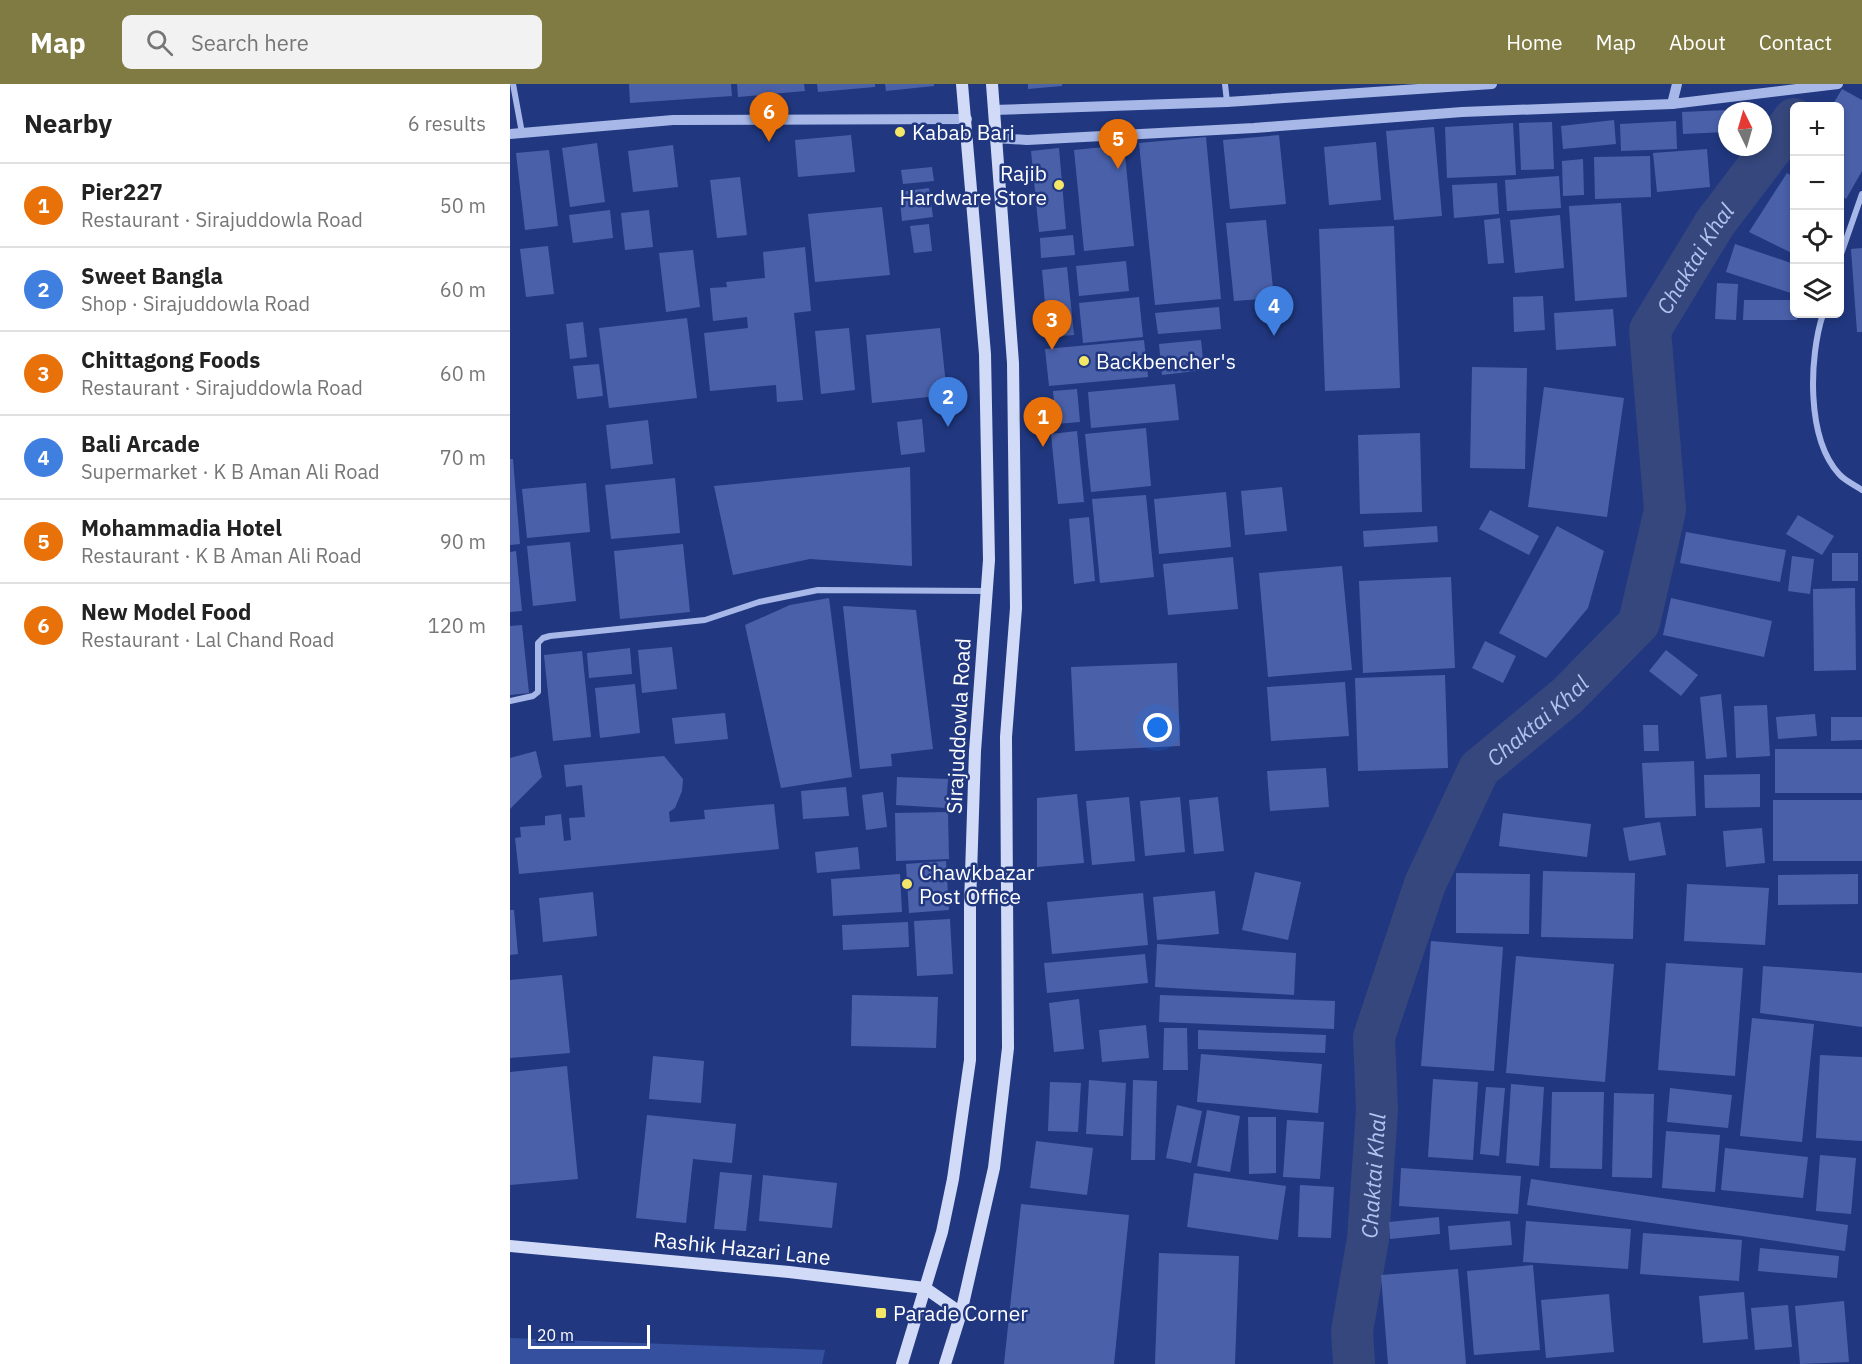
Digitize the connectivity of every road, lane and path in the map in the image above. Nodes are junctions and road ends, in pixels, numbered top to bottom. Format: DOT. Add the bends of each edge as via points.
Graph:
graph roads {
  1 [pos="513,84"];
  2 [pos="962,84"];
  3 [pos="992,84"];
  4 [pos="1225,84"];
  5 [pos="1492,84"];
  6 [pos="1677,84"];
  7 [pos="1838,84"];
  8 [pos="1227,102"];
  9 [pos="1672,104"];
  10 [pos="993,110"];
  11 [pos="967,119"];
  12 [pos="522,133"];
  13 [pos="510,134"];
  14 [pos="995,138"];
  15 [pos="1862,194"];
  16 [pos="1844,244"];
  17 [pos="1821,318"];
  18 [pos="1862,490"];
  19 [pos="986,591"];
  20 [pos="510,700"];
  21 [pos="510,1246"];
  22 [pos="925,1288"];
  23 [pos="962,1313"];
  24 [pos="902,1364"];
  25 [pos="945,1364"];
  1 -- 12 [label="street"];
  2 -- 11 [label="main road, Sirajuddowla Road"];
  3 -- 10 [label="main road"];
  4 -- 8 [label="street"];
  5 -- 8 [label="street"];
  6 -- 9 [label="street"];
  7 -- 9 [label="street"];
  8 -- 10 [label="street"];
  9 -- 14 [label="street" via="1462,112 1039,140"];
  10 -- 14 [label="main road"];
  11 -- 12 [label="street" via="673,120"];
  11 -- 19 [label="main road, Sirajuddowla Road" via="985,354 989,560"];
  12 -- 13 [label="street"];
  14 -- 23 [label="main road" via="1013,363 1016,608 1006,737 1008,1048 994,1168"];
  15 -- 16 [label="street"];
  17 -- 18 [label="street" via="1813,413 1826,452 1839,475"];
  19 -- 20 [label="street" via="818,590 759,602 705,620 550,636 538,643 538,692"];
  19 -- 22 [label="main road, Sirajuddowla Road" via="975,751 970,1060 953,1179"];
  21 -- 22 [label="main road, Rashik Hazari Lane"];
  22 -- 23 [label="main road, Rashik Hazari Lane"];
  22 -- 24 [label="main road, Sirajuddowla Road"];
  23 -- 25 [label="main road"];
}
